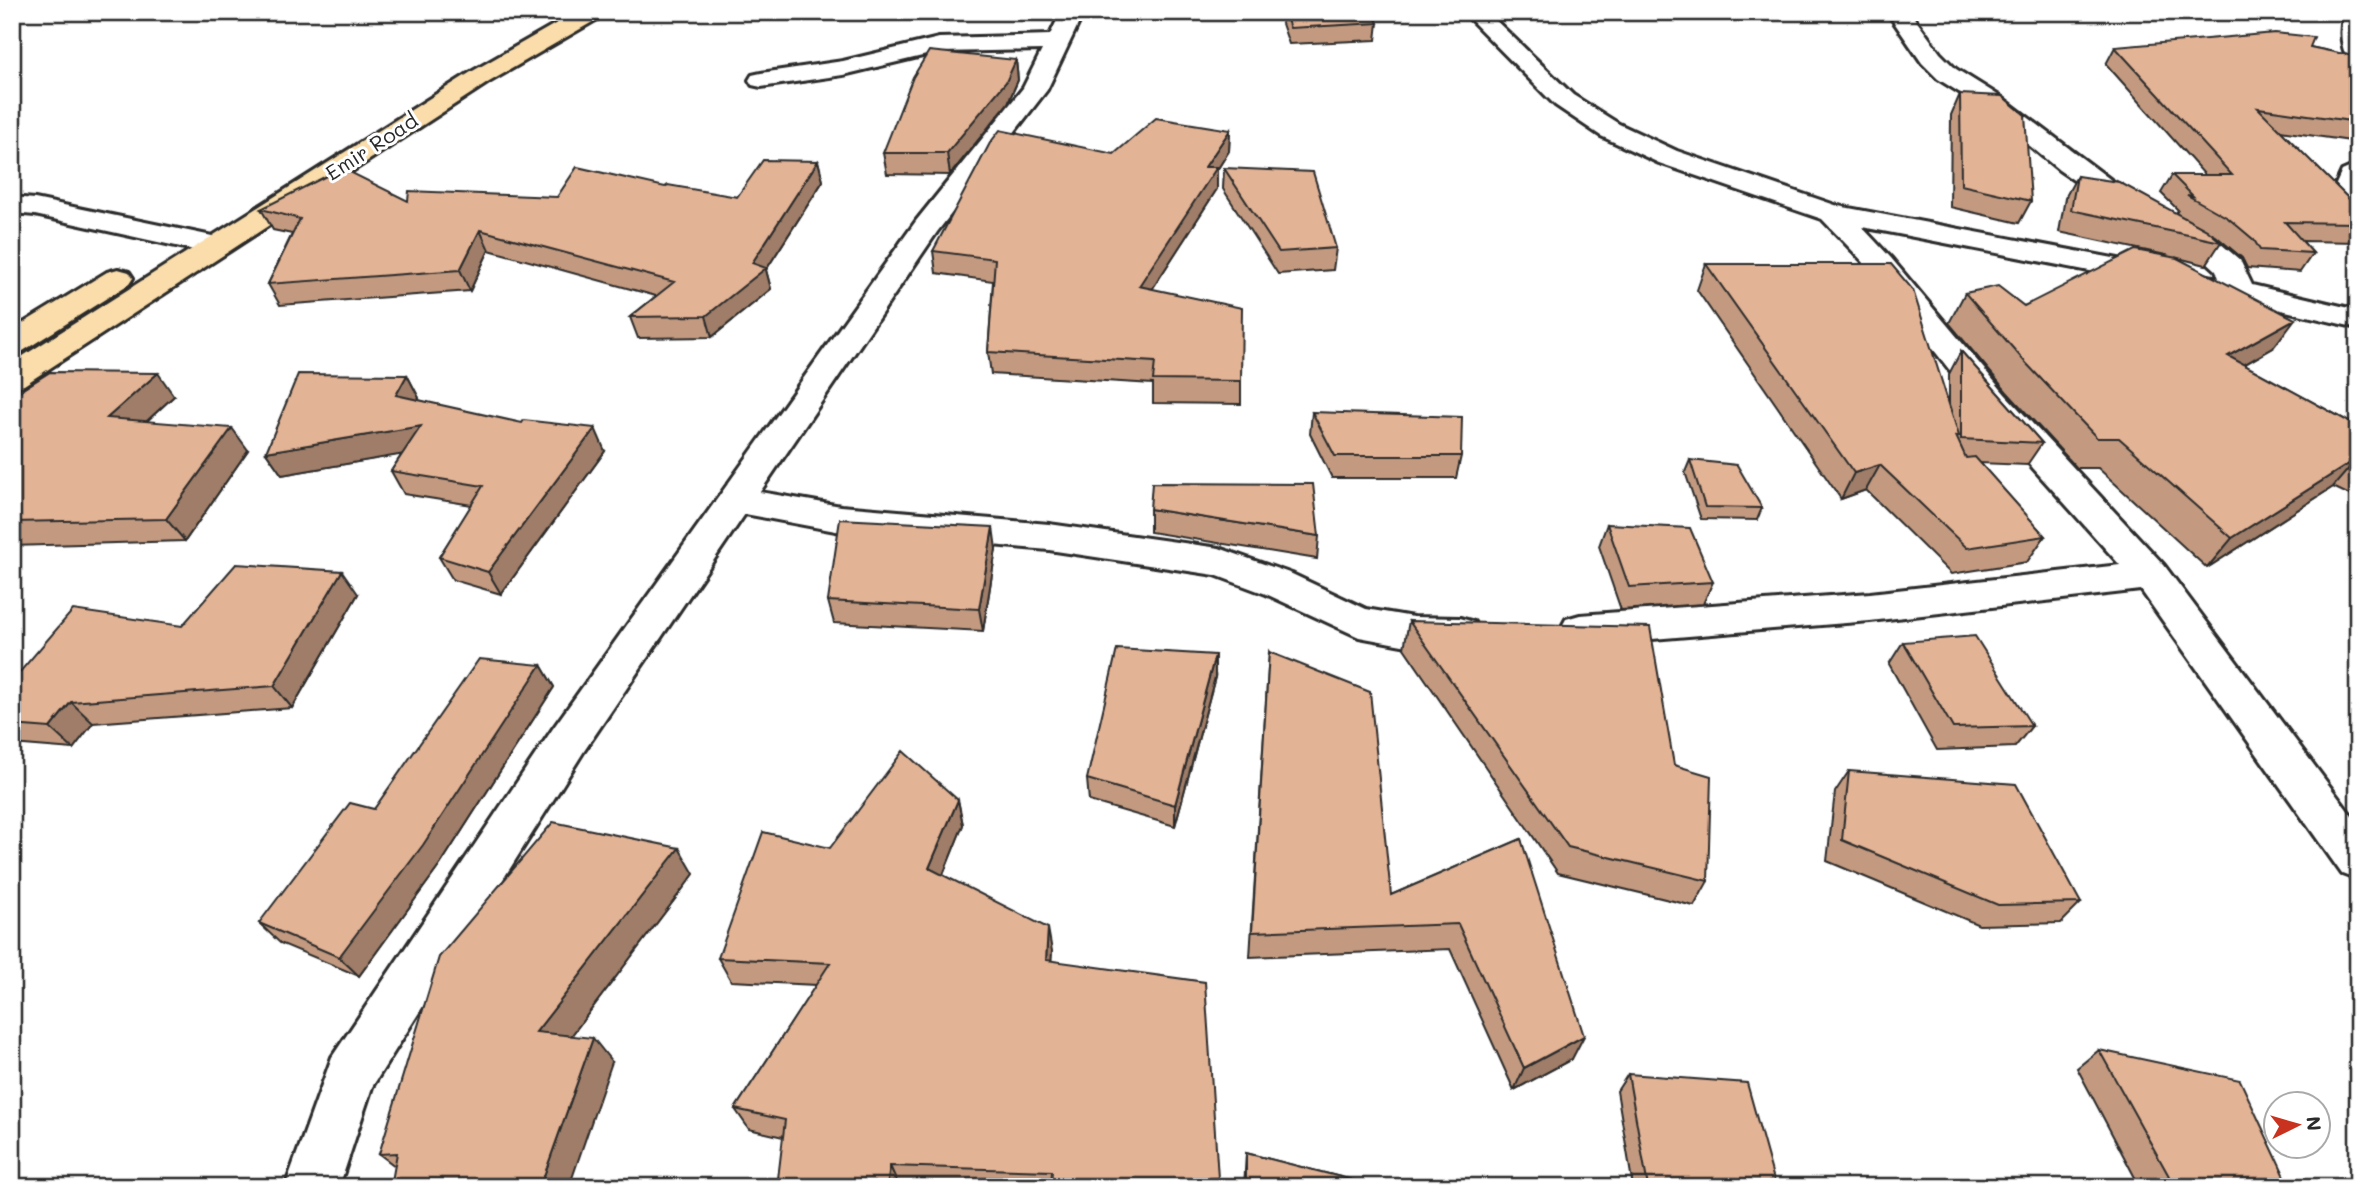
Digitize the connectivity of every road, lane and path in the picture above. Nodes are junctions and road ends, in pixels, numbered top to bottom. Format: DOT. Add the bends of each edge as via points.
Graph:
graph roads {
  1 [pos="552,12"];
  2 [pos="593,12"];
  3 [pos="1474,12"];
  4 [pos="1898,12"];
  5 [pos="2356,12"];
  6 [pos="1065,27"];
  7 [pos="2358,57"];
  8 [pos="761,80"];
  9 [pos="2358,172"];
  10 [pos="12,205"];
  11 [pos="1832,213"];
  12 [pos="2358,219"];
  13 [pos="184,237"];
  14 [pos="216,246"];
  15 [pos="2239,291"];
  16 [pos="2358,318"];
  17 [pos="12,344"];
  18 [pos="12,378"];
  19 [pos="738,500"];
  20 [pos="2151,575"];
  21 [pos="1539,632"];
  22 [pos="1498,635"];
  23 [pos="2358,860"];
  24 [pos="312,1187"];
  1 -- 13 [label="highway, Emir Road"];
  2 -- 14 [label="highway, Emir Road" via="480,77"];
  3 -- 11 [label="street" via="1564,100 1610,130 1668,157"];
  4 -- 15 [label="street" via="1948,74 2101,186 2204,244 2229,267"];
  5 -- 7 [label="street" via="2352,29"];
  6 -- 8 [label="street" via="939,45 842,68"];
  6 -- 19 [label="street" via="1034,90 926,227"];
  9 -- 12 [label="street" via="2346,193"];
  10 -- 13 [label="street"];
  11 -- 15 [label="street"];
  11 -- 20 [label="street" via="1881,264 1993,402"];
  13 -- 14 [label="street"];
  13 -- 17 [label="highway, Emir Road"];
  14 -- 18 [label="highway, Emir Road"];
  15 -- 16 [label="street"];
  19 -- 22 [label="street" via="841,519 1049,537 1219,562 1359,622 1413,632"];
  19 -- 24 [label="street" via="569,739 350,1075"];
  20 -- 21 [label="street" via="1870,607"];
  20 -- 23 [label="street"];
}
